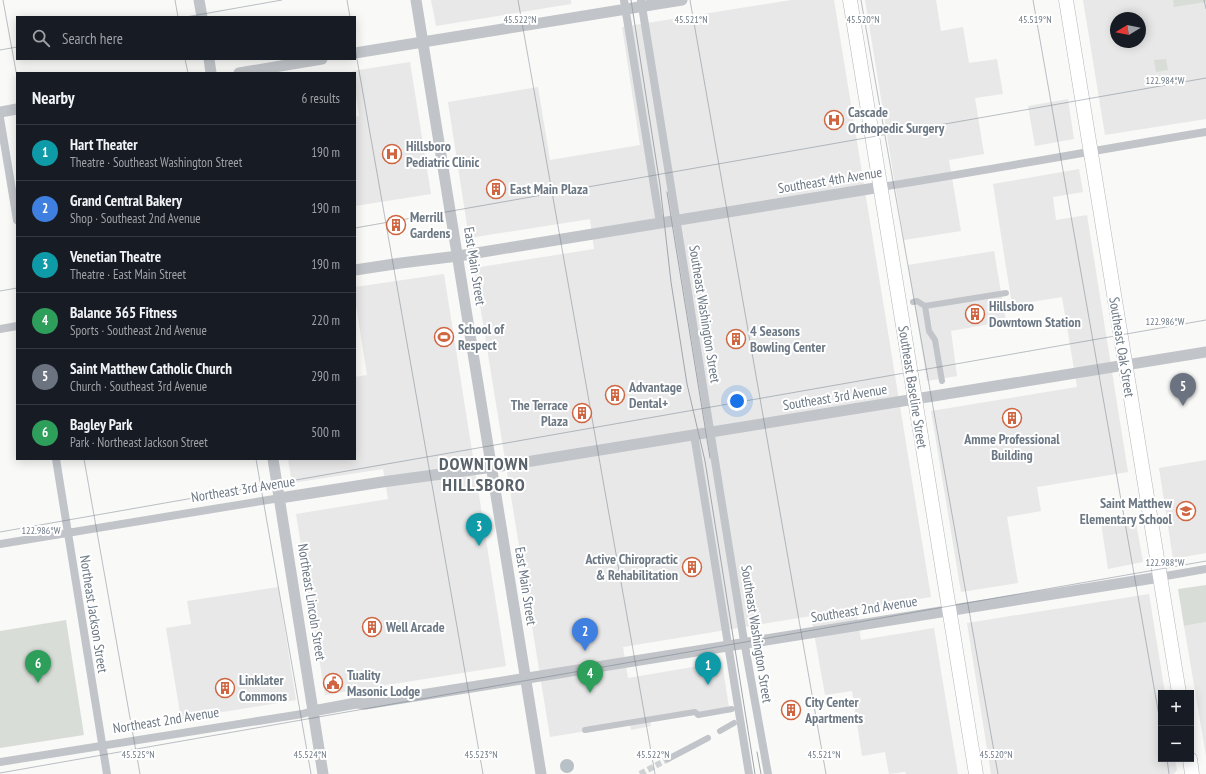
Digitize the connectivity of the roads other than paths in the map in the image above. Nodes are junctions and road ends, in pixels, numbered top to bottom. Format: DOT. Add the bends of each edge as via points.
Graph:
graph roads {
  1 [pos="199,0"];
  2 [pos="416,0"];
  3 [pos="682,0"];
  4 [pos="850,0"];
  5 [pos="1066,0"];
  6 [pos="642,3"];
  7 [pos="624,5"];
  8 [pos="202,16"];
  9 [pos="423,42"];
  10 [pos="356,53"];
  11 [pos="209,60"];
  12 [pos="316,60"];
  13 [pos="211,72"];
  14 [pos="245,72"];
  15 [pos="16,109"];
  16 [pos="0,112"];
  17 [pos="0,118"];
  18 [pos="1206,132"];
  19 [pos="1091,151"];
  20 [pos="881,187"];
  21 [pos="16,214"];
  22 [pos="677,220"];
  23 [pos="660,223"];
  24 [pos="458,256"];
  25 [pos="356,270"];
  26 [pos="1006,294"];
  27 [pos="913,302"];
  28 [pos="925,306"];
  29 [pos="16,326"];
  30 [pos="0,329"];
  31 [pos="1206,352"];
  32 [pos="1125,365"];
  33 [pos="942,380"];
  34 [pos="915,399"];
  35 [pos="711,432"];
  36 [pos="694,434"];
  37 [pos="56,460"];
  38 [pos="273,460"];
  39 [pos="492,467"];
  40 [pos="280,498"];
  41 [pos="68,534"];
  42 [pos="0,544"];
  43 [pos="1206,569"];
  44 [pos="1160,577"];
  45 [pos="950,611"];
  46 [pos="745,644"];
  47 [pos="728,646"];
  48 [pos="526,679"];
  49 [pos="1179,690"];
  50 [pos="732,710"];
  51 [pos="313,711"];
  52 [pos="734,723"];
  53 [pos="585,730"];
  54 [pos="720,731"];
  55 [pos="708,738"];
  56 [pos="103,746"];
  57 [pos="668,758"];
  58 [pos="0,762"];
  59 [pos="1190,762"];
  60 [pos="107,774"];
  61 [pos="323,774"];
  62 [pos="541,774"];
  63 [pos="749,774"];
  64 [pos="768,774"];
  65 [pos="976,774"];
  66 [pos="1192,774"];
  1 -- 8 [label="street"];
  2 -- 9 [label="street, East Main Street"];
  3 -- 6 [label="street"];
  4 -- 20 [label="highway, Southeast Baseline Street"];
  5 -- 19 [label="highway, Southeast Oak Street"];
  6 -- 7 [label="street"];
  6 -- 22 [label="street, Southeast Washington Street"];
  7 -- 9 [label="street"];
  7 -- 23 [label="street"];
  9 -- 10 [label="street"];
  9 -- 24 [label="street, East Main Street"];
  11 -- 13 [label="street"];
  12 -- 14 [label="street"];
  15 -- 16 [label="street"];
  17 -- 21 [label="street"];
  18 -- 19 [label="street, Southeast 4th Avenue"];
  19 -- 20 [label="street, Southeast 4th Avenue"];
  19 -- 32 [label="highway, Southeast Oak Street"];
  20 -- 22 [label="street, Southeast 4th Avenue"];
  20 -- 34 [label="highway, Southeast Baseline Street"];
  22 -- 23 [label="street, Southeast 4th Avenue"];
  22 -- 35 [label="street, Southeast Washington Street"];
  23 -- 24 [label="street, Southeast 4th Avenue"];
  24 -- 25 [label="street, Southeast 4th Avenue"];
  24 -- 39 [label="street, East Main Street"];
  26 -- 28 [label="street"];
  27 -- 28 [label="street" via="917,301"];
  28 -- 33 [label="street" via="929,331 935,340"];
  29 -- 30 [label="street"];
  31 -- 32 [label="street, Southeast 3rd Avenue"];
  32 -- 34 [label="street, Southeast 3rd Avenue"];
  32 -- 44 [label="highway, Southeast Oak Street"];
  34 -- 35 [label="street, Southeast 3rd Avenue"];
  34 -- 45 [label="highway, Southeast Baseline Street"];
  35 -- 36 [label="street, Southeast 3rd Avenue"];
  35 -- 46 [label="street, Southeast Washington Street"];
  36 -- 39 [label="street, Southeast 3rd Avenue"];
  36 -- 47 [label="street"];
  37 -- 41 [label="street, Northeast Jackson Street"];
  38 -- 40 [label="street, Northeast Lincoln Street"];
  39 -- 40 [label="street, Northeast 3rd Avenue"];
  39 -- 48 [label="street, East Main Street"];
  40 -- 41 [label="street, Northeast 3rd Avenue"];
  40 -- 51 [label="street, Northeast Lincoln Street"];
  41 -- 42 [label="street, Northeast 3rd Avenue"];
  41 -- 56 [label="street, Northeast Jackson Street"];
  43 -- 44 [label="street, Southeast 2nd Avenue"];
  44 -- 45 [label="street, Southeast 2nd Avenue"];
  44 -- 49 [label="highway, Southeast Oak Street"];
  45 -- 46 [label="street, Southeast 2nd Avenue"];
  45 -- 65 [label="highway, Southeast Baseline Street"];
  46 -- 47 [label="street, Southeast 2nd Avenue"];
  46 -- 64 [label="street, Southeast Washington Street"];
  47 -- 48 [label="street, Southeast 2nd Avenue"];
  47 -- 63 [label="street"];
  48 -- 51 [label="street, Northeast 2nd Avenue"];
  48 -- 62 [label="street, East Main Street"];
  50 -- 53 [label="street" via="698,715 695,712"];
  51 -- 56 [label="street, Northeast 2nd Avenue"];
  51 -- 61 [label="street, Northeast Lincoln Street"];
  52 -- 54 [label="street"];
  55 -- 57 [label="street"];
  56 -- 58 [label="street, Northeast 2nd Avenue"];
  56 -- 60 [label="street, Northeast Jackson Street"];
  59 -- 66 [label="highway"];
}
